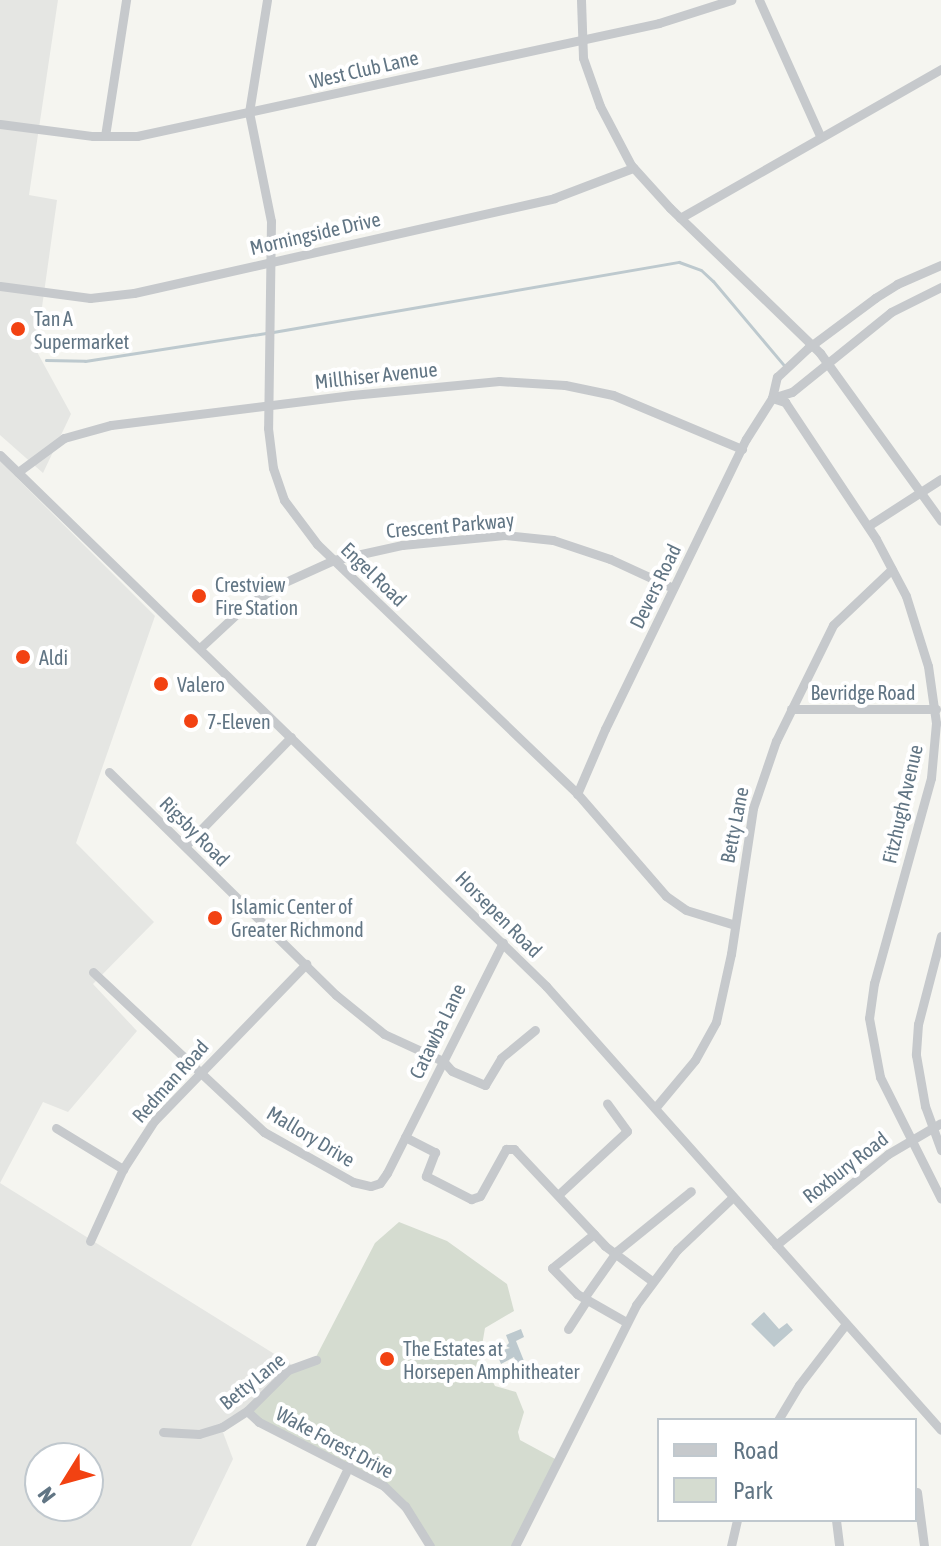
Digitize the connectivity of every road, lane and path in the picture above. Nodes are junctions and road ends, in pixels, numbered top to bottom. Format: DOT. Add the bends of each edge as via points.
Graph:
graph roads {
  1 [pos="126,0"];
  2 [pos="267,0"];
  3 [pos="581,0"];
  4 [pos="731,0"];
  5 [pos="759,0"];
  6 [pos="581,40"];
  7 [pos="941,69"];
  8 [pos="249,112"];
  9 [pos="0,124"];
  10 [pos="105,136"];
  11 [pos="820,136"];
  12 [pos="633,168"];
  13 [pos="680,218"];
  14 [pos="271,262"];
  15 [pos="941,265"];
  16 [pos="0,286"];
  17 [pos="941,287"];
  18 [pos="813,346"];
  19 [pos="827,361"];
  20 [pos="772,398"];
  21 [pos="267,405"];
  22 [pos="742,449"];
  23 [pos="0,455"];
  24 [pos="18,472"];
  25 [pos="941,479"];
  26 [pos="921,491"];
  27 [pos="941,521"];
  28 [pos="868,526"];
  29 [pos="334,560"];
  30 [pos="892,569"];
  31 [pos="673,588"];
  32 [pos="201,647"];
  33 [pos="791,709"];
  34 [pos="936,709"];
  35 [pos="291,737"];
  36 [pos="109,772"];
  37 [pos="577,794"];
  38 [pos="185,846"];
  39 [pos="735,925"];
  40 [pos="941,936"];
  41 [pos="503,942"];
  42 [pos="306,964"];
  43 [pos="93,972"];
  44 [pos="535,1030"];
  45 [pos="443,1061"];
  46 [pos="199,1074"];
  47 [pos="607,1103"];
  48 [pos="655,1108"];
  49 [pos="936,1125"];
  50 [pos="56,1128"];
  51 [pos="405,1137"];
  52 [pos="910,1140"];
  53 [pos="941,1150"];
  54 [pos="123,1169"];
  55 [pos="691,1191"];
  56 [pos="558,1195"];
  57 [pos="733,1197"];
  58 [pos="941,1199"];
  59 [pos="594,1234"];
  60 [pos="90,1241"];
  61 [pos="776,1245"];
  62 [pos="615,1255"];
  63 [pos="652,1281"];
  64 [pos="586,1299"];
  65 [pos="626,1322"];
  66 [pos="845,1325"];
  67 [pos="568,1329"];
  68 [pos="316,1360"];
  69 [pos="247,1411"];
  70 [pos="779,1418"];
  71 [pos="941,1430"];
  72 [pos="163,1432"];
  73 [pos="349,1466"];
  74 [pos="917,1492"];
  75 [pos="737,1522"];
  76 [pos="836,1522"];
  77 [pos="310,1546"];
  78 [pos="430,1546"];
  79 [pos="515,1546"];
  80 [pos="731,1546"];
  81 [pos="839,1546"];
  82 [pos="924,1546"];
  1 -- 10 [label="street"];
  2 -- 8 [label="street"];
  3 -- 6 [label="street"];
  4 -- 6 [label="street, West Club Lane"];
  5 -- 11 [label="street"];
  6 -- 8 [label="street, West Club Lane"];
  6 -- 12 [label="street" via="600,106"];
  7 -- 11 [label="street"];
  8 -- 10 [label="street, West Club Lane" via="137,136"];
  8 -- 14 [label="street, Engel Road" via="267,193"];
  9 -- 10 [label="street, West Club Lane"];
  11 -- 13 [label="street"];
  12 -- 13 [label="street"];
  12 -- 14 [label="street, Morningside Drive" via="554,198"];
  13 -- 18 [label="street"];
  14 -- 16 [label="street, Morningside Drive" via="105,297"];
  14 -- 21 [label="street, Engel Road"];
  15 -- 18 [label="street, Devers Road" via="897,284"];
  17 -- 19 [label="street" via="891,312"];
  18 -- 19 [label="street"];
  18 -- 20 [label="street, Devers Road" via="777,377"];
  19 -- 20 [label="street" via="792,392"];
  19 -- 26 [label="street"];
  20 -- 22 [label="street, Devers Road"];
  20 -- 28 [label="street, Fitzhugh Avenue" via="785,402"];
  21 -- 22 [label="street, Millhiser Avenue" via="475,382 565,385 634,402"];
  21 -- 24 [label="street, Millhiser Avenue" via="78,432 48,447"];
  21 -- 29 [label="street, Engel Road" via="270,448 284,500"];
  22 -- 31 [label="street, Devers Road"];
  23 -- 24 [label="street, Horsepen Road"];
  24 -- 32 [label="street, Horsepen Road"];
  25 -- 26 [label="street"];
  26 -- 27 [label="street"];
  26 -- 28 [label="street"];
  28 -- 30 [label="street, Fitzhugh Avenue"];
  29 -- 31 [label="street, Crescent Parkway" via="402,545 536,537 580,547"];
  29 -- 32 [label="street, Crescent Parkway" via="261,595"];
  29 -- 37 [label="street, Engel Road"];
  30 -- 33 [label="street, Betty Lane" via="833,625"];
  30 -- 34 [label="street, Fitzhugh Avenue" via="915,618"];
  31 -- 37 [label="street, Devers Road"];
  32 -- 35 [label="street, Horsepen Road"];
  33 -- 34 [label="street, Bevridge Road"];
  33 -- 39 [label="street, Betty Lane" via="756,797"];
  34 -- 52 [label="street, Fitzhugh Avenue" via="931,778 869,1018 880,1077"];
  35 -- 38 [label="street"];
  35 -- 41 [label="street, Horsepen Road"];
  36 -- 38 [label="street, Rigsby Road"];
  37 -- 39 [label="street, Engel Road" via="676,905"];
  38 -- 42 [label="street, Rigsby Road"];
  39 -- 48 [label="street, Betty Lane" via="716,1022 695,1060"];
  40 -- 49 [label="street" via="916,1047 919,1086"];
  41 -- 45 [label="street, Catawba Lane"];
  41 -- 48 [label="street, Horsepen Road"];
  42 -- 45 [label="street, Rigsby Road" via="372,1025"];
  42 -- 46 [label="street, Redman Road"];
  43 -- 46 [label="street, Mallory Drive"];
  44 -- 45 [label="street, Rigsby Road" via="501,1058 485,1085 452,1071"];
  45 -- 51 [label="street, Catawba Lane"];
  46 -- 51 [label="street, Mallory Drive" via="264,1132 364,1186 380,1183"];
  46 -- 54 [label="street, Redman Road" via="154,1121"];
  47 -- 56 [label="street" via="627,1131"];
  48 -- 57 [label="street, Horsepen Road"];
  49 -- 52 [label="street, Roxbury Road"];
  49 -- 53 [label="street"];
  50 -- 54 [label="street"];
  51 -- 56 [label="street" via="435,1152 426,1176 471,1199 480,1196 506,1149 519,1151"];
  52 -- 58 [label="street, Fitzhugh Avenue"];
  52 -- 61 [label="street, Roxbury Road"];
  54 -- 60 [label="street, Redman Road"];
  55 -- 62 [label="street"];
  56 -- 59 [label="street"];
  57 -- 61 [label="street, Horsepen Road"];
  57 -- 63 [label="street"];
  59 -- 62 [label="street"];
  59 -- 64 [label="street" via="552,1268"];
  61 -- 66 [label="street, Horsepen Road"];
  62 -- 63 [label="street"];
  62 -- 64 [label="street"];
  63 -- 65 [label="street"];
  64 -- 65 [label="street"];
  64 -- 67 [label="street"];
  65 -- 79 [label="street"];
  66 -- 70 [label="street"];
  66 -- 71 [label="street, Horsepen Road"];
  68 -- 69 [label="street, Betty Lane" via="288,1370"];
  69 -- 72 [label="street, Betty Lane" via="211,1430"];
  69 -- 73 [label="street, Wake Forest Drive"];
  73 -- 77 [label="street"];
  73 -- 78 [label="street, Wake Forest Drive" via="397,1496"];
  74 -- 82 [label="street"];
  75 -- 80 [label="street"];
  76 -- 81 [label="street"];
}
